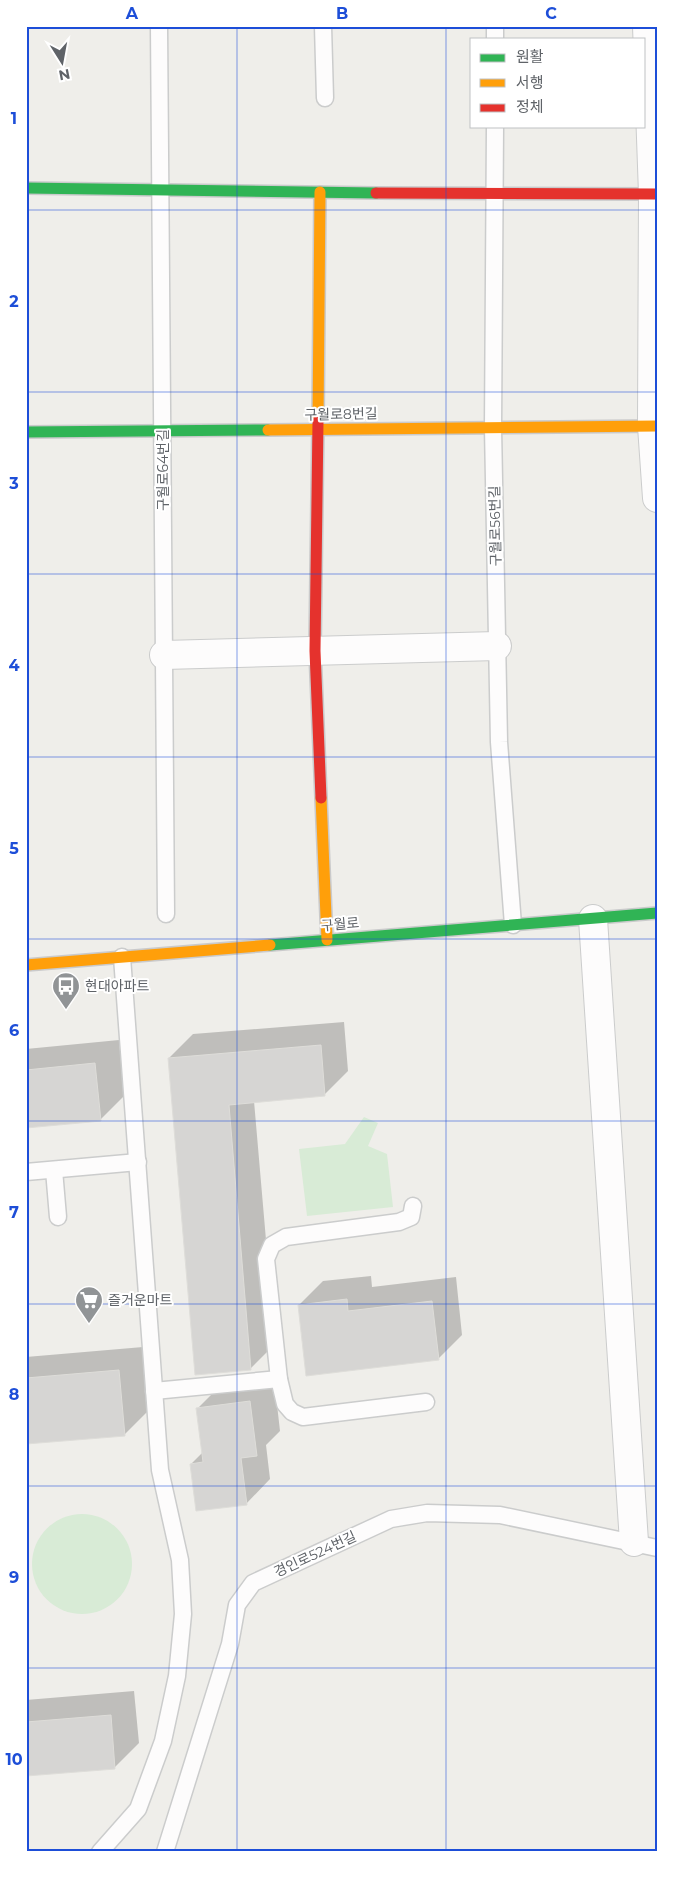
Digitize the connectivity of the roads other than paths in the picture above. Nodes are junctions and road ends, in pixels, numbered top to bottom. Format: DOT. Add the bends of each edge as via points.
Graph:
graph roads {
  1 [pos="160,26"];
  2 [pos="324,26"];
  3 [pos="647,26"];
  4 [pos="325,98"];
  5 [pos="495,128"];
  6 [pos="26,188"];
  7 [pos="161,190"];
  8 [pos="320,192"];
  9 [pos="655,194"];
  10 [pos="495,195"];
  11 [pos="654,426"];
  12 [pos="494,428"];
  13 [pos="317,430"];
  14 [pos="162,431"];
  15 [pos="26,432"];
  16 [pos="657,498"];
  17 [pos="497,646"];
  18 [pos="315,651"];
  19 [pos="164,655"];
  20 [pos="657,913"];
  21 [pos="166,914"];
  22 [pos="593,919"];
  23 [pos="513,925"];
  24 [pos="327,940"];
  25 [pos="122,957"];
  26 [pos="26,965"];
  27 [pos="138,1162"];
  28 [pos="54,1170"];
  29 [pos="26,1172"];
  30 [pos="413,1206"];
  31 [pos="58,1217"];
  32 [pos="279,1379"];
  33 [pos="154,1390"];
  34 [pos="426,1402"];
  35 [pos="645,1545"];
  36 [pos="100,1852"];
  37 [pos="165,1852"];
  1 -- 7 [label="lane, 구월로64번길"];
  2 -- 4 [label="lane"];
  3 -- 9 [label="street"];
  5 -- 10 [label="lane, 구월로56번길"];
  6 -- 7 [label="street"];
  7 -- 8 [label="street"];
  7 -- 14 [label="lane, 구월로64번길"];
  8 -- 10 [label="street"];
  8 -- 13 [label="street"];
  9 -- 10 [label="street"];
  9 -- 11 [label="street"];
  10 -- 12 [label="lane, 구월로56번길"];
  11 -- 12 [label="street, 구월로8번길"];
  11 -- 16 [label="street"];
  12 -- 13 [label="street, 구월로8번길"];
  12 -- 17 [label="lane, 구월로56번길"];
  13 -- 14 [label="street, 구월로8번길"];
  13 -- 18 [label="street"];
  14 -- 15 [label="street, 구월로8번길"];
  14 -- 19 [label="lane, 구월로64번길"];
  17 -- 18 [label="street"];
  17 -- 23 [label="lane, 구월로56번길" via="499,742"];
  18 -- 19 [label="street"];
  18 -- 24 [label="street"];
  19 -- 21 [label="lane, 구월로64번길"];
  20 -- 22 [label="street, 구월로"];
  22 -- 23 [label="street, 구월로"];
  22 -- 35 [label="street"];
  23 -- 24 [label="street, 구월로"];
  24 -- 25 [label="street, 구월로"];
  25 -- 26 [label="street, 구월로"];
  25 -- 27 [label="lane"];
  27 -- 28 [label="lane"];
  27 -- 33 [label="lane"];
  28 -- 29 [label="lane"];
  28 -- 31 [label="lane"];
  30 -- 32 [label="lane" via="411,1217 399,1222 286,1237 272,1245 266,1259"];
  32 -- 33 [label="lane"];
  32 -- 34 [label="lane" via="285,1404 303,1417"];
  33 -- 36 [label="lane" via="160,1470 180,1560 183,1614 177,1676 163,1741 138,1809"];
  35 -- 37 [label="lane, 경인로524번길" via="500,1515 427,1513 392,1519 253,1583 237,1606 230,1644"];
}
